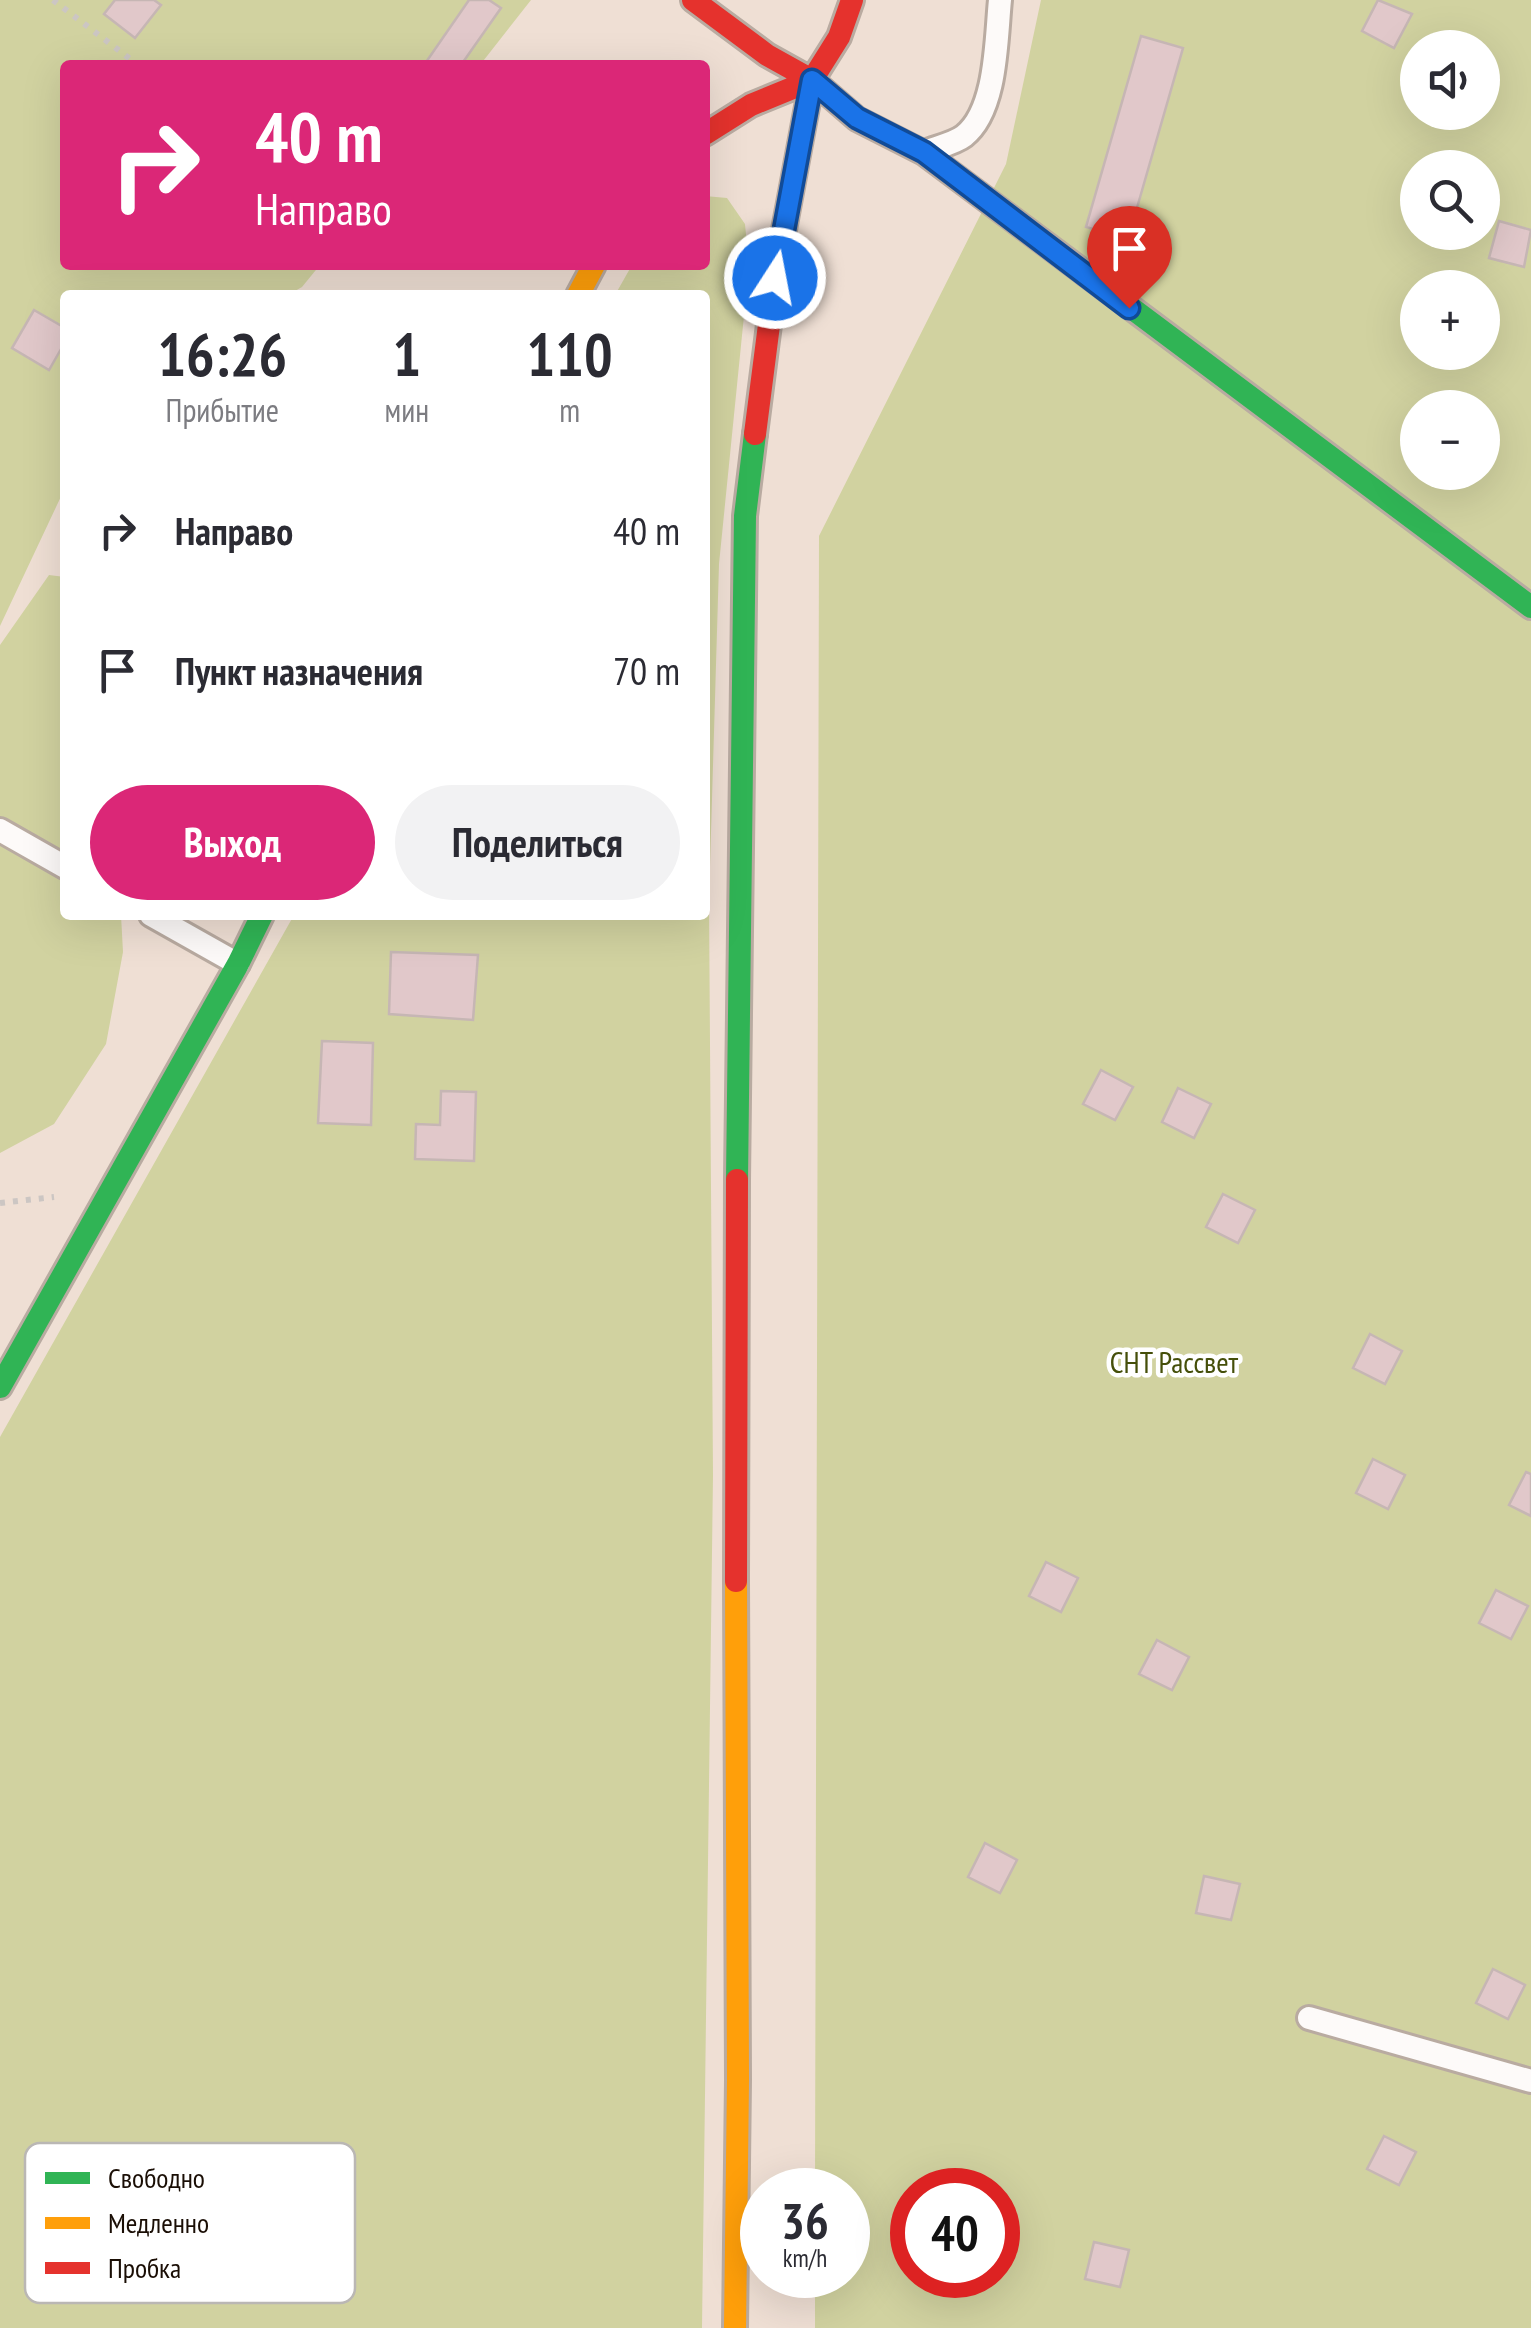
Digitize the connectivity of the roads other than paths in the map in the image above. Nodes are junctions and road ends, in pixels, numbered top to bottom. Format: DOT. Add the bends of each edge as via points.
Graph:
graph roads {
  1 [pos="693,0"];
  2 [pos="852,0"];
  3 [pos="1000,0"];
  4 [pos="812,80"];
  5 [pos="710,131"];
  6 [pos="924,152"];
  7 [pos="1531,607"];
  8 [pos="0,830"];
  9 [pos="60,863"];
  10 [pos="161,920"];
  11 [pos="260,920"];
  12 [pos="238,964"];
  13 [pos="0,1387"];
  14 [pos="1310,2018"];
  15 [pos="1531,2081"];
  16 [pos="735,2328"];
  1 -- 4 [label="street"];
  2 -- 4 [label="street"];
  3 -- 6 [label="lane" via="984,109 964,136"];
  4 -- 5 [label="street"];
  4 -- 6 [label="street" via="857,118"];
  4 -- 16 [label="street" via="775,278 745,516 735,1303"];
  6 -- 7 [label="street"];
  8 -- 9 [label="lane"];
  10 -- 12 [label="lane"];
  11 -- 12 [label="street"];
  12 -- 13 [label="street"];
  14 -- 15 [label="lane"];
}
